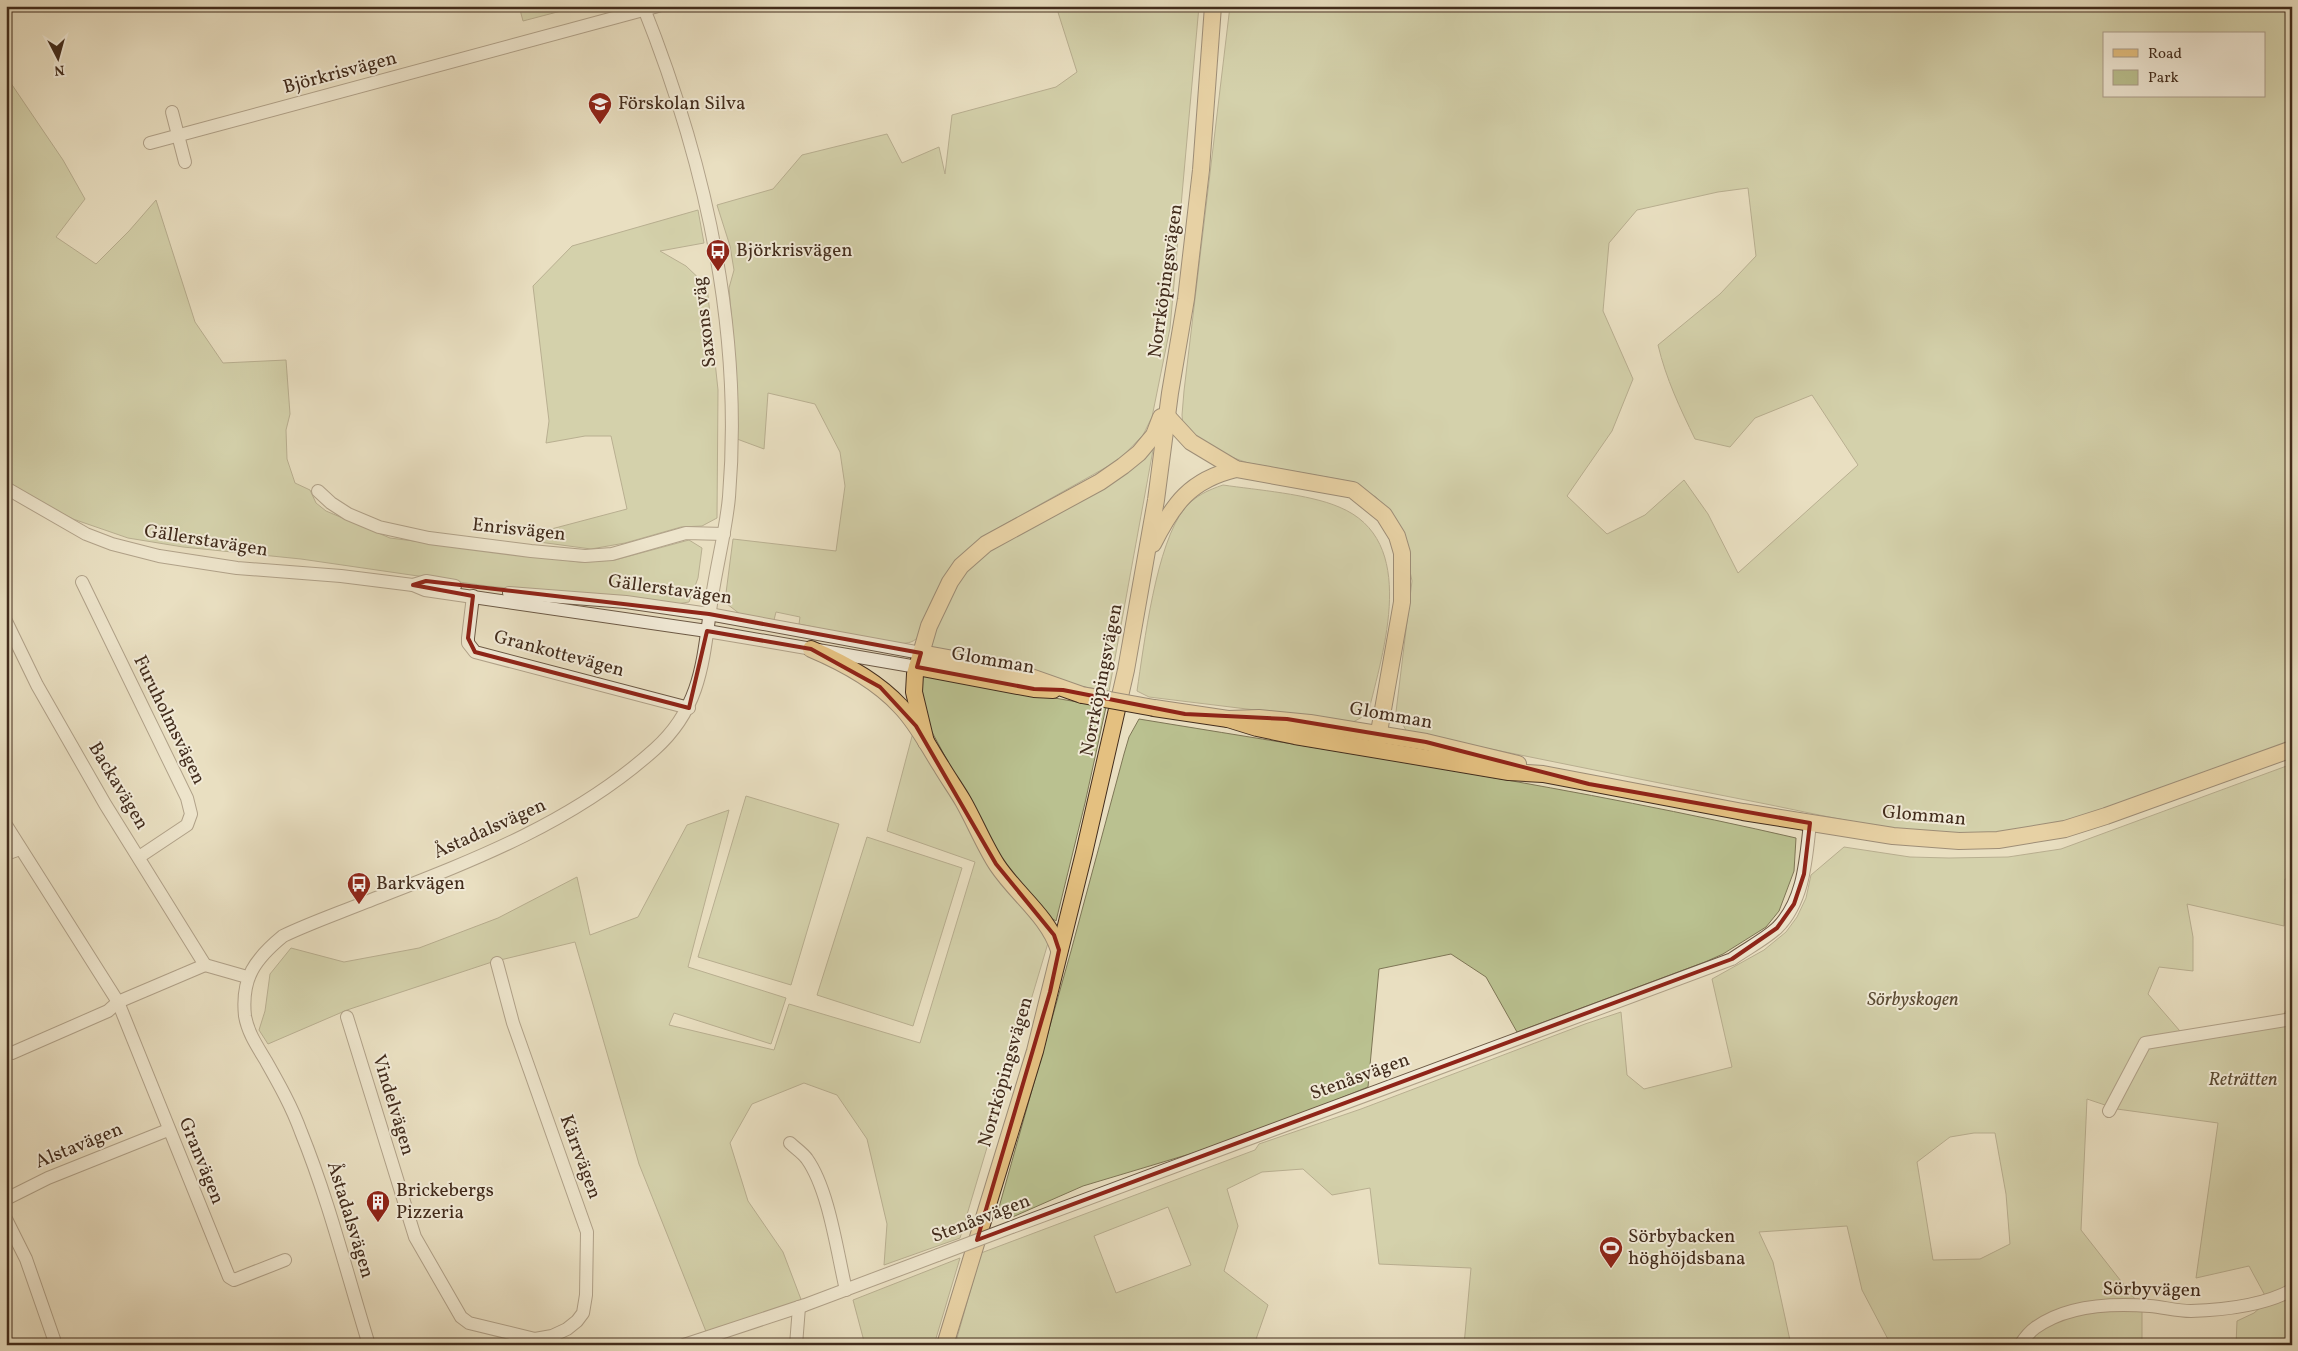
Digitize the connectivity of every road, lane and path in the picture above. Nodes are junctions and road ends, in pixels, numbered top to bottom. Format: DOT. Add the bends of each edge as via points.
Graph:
graph roads {
  1 [pos="658,6"];
  2 [pos="1213,6"];
  3 [pos="643,8"];
  4 [pos="172,112"];
  5 [pos="178,136"];
  6 [pos="150,143"];
  7 [pos="185,162"];
  8 [pos="1170,393"];
  9 [pos="1167,416"];
  10 [pos="1236,469"];
  11 [pos="6,488"];
  12 [pos="318,491"];
  13 [pos="724,534"];
  14 [pos="1146,559"];
  15 [pos="82,582"];
  16 [pos="413,585"];
  17 [pos="473,596"];
  18 [pos="709,614"];
  19 [pos="6,621"];
  20 [pos="707,631"];
  21 [pos="811,649"];
  22 [pos="919,660"];
  23 [pos="689,708"];
  24 [pos="926,742"];
  25 [pos="1378,742"];
  26 [pos="2292,749"];
  27 [pos="1810,823"];
  28 [pos="6,825"];
  29 [pos="20,849"];
  30 [pos="6,854"];
  31 [pos="139,857"];
  32 [pos="1060,950"];
  33 [pos="497,963"];
  34 [pos="206,965"];
  35 [pos="247,977"];
  36 [pos="118,1002"];
  37 [pos="347,1017"];
  38 [pos="2292,1019"];
  39 [pos="12,1053"];
  40 [pos="2109,1111"];
  41 [pos="168,1130"];
  42 [pos="790,1142"];
  43 [pos="6,1199"];
  44 [pos="6,1219"];
  45 [pos="285,1260"];
  46 [pos="846,1290"];
  47 [pos="2292,1290"];
  48 [pos="799,1307"];
  49 [pos="536,1342"];
  50 [pos="56,1345"];
  51 [pos="368,1345"];
  52 [pos="684,1345"];
  53 [pos="796,1345"];
  54 [pos="945,1345"];
  55 [pos="2020,1345"];
  1 -- 3 [label="street, Björkrisvägen"];
  2 -- 8 [label="main road, Norrköpingsvägen" via="1201,170 1186,298"];
  3 -- 5 [label="street, Björkrisvägen"];
  3 -- 13 [label="street, Saxons väg" via="691,142 708,206 717,264 730,380 729,497"];
  4 -- 5 [label="street"];
  5 -- 6 [label="street, Björkrisvägen"];
  5 -- 7 [label="street"];
  8 -- 9 [label="main road, Norrköpingsvägen"];
  8 -- 22 [label="main road" via="1154,435 1139,453 1093,486 986,544 960,566 940,601"];
  9 -- 10 [label="main road" via="1191,442"];
  9 -- 14 [label="main road, Norrköpingsvägen"];
  10 -- 14 [label="main road" via="1202,481 1182,496 1168,515"];
  10 -- 25 [label="main road" via="1353,490 1384,515 1398,536 1402,553 1402,594"];
  11 -- 16 [label="street, Gällerstavägen" via="86,534 159,556 237,568"];
  12 -- 13 [label="street, Enrisvägen" via="348,514 379,527 429,538 531,551 585,556 612,554 686,533"];
  13 -- 18 [label="street, Saxons väg"];
  14 -- 32 [label="main road, Norrköpingsvägen" via="1105,767"];
  15 -- 31 [label="street, Furuholmsvägen" via="187,798 190,814 187,825"];
  16 -- 17 [label="street, Gällerstavägen" via="424,590"];
  16 -- 18 [label="street, Gällerstavägen" via="426,581 488,591 626,602"];
  17 -- 20 [label="street, Gällerstavägen"];
  17 -- 23 [label="street, Grankottevägen" via="468,643 475,652"];
  18 -- 20 [label="street, Saxons väg"];
  18 -- 22 [label="street, Gällerstavägen"];
  19 -- 31 [label="street, Backavägen" via="37,685"];
  20 -- 21 [label="street, Gällerstavägen"];
  20 -- 23 [label="street, Åstadalsvägen" via="697,687"];
  21 -- 22 [label="street, Gällerstavägen"];
  21 -- 24 [label="main road" via="837,660 880,687 901,706"];
  22 -- 24 [label="main road" via="914,692"];
  22 -- 25 [label="main road, Glomman, bridge" via="1034,689 1062,690 1228,719 1287,719"];
  23 -- 35 [label="street, Åstadalsvägen" via="678,726 656,748 576,809 510,844 283,936 256,962"];
  24 -- 32 [label="main road" via="996,864 1046,922"];
  25 -- 27 [label="main road, Glomman" via="1472,752 1529,767 1543,774 1598,786"];
  26 -- 27 [label="main road, Glomman" via="2143,804 2065,829 2030,836 1998,840 1933,840"];
  27 -- 46 [label="street, Stenåsvägen, bridge" via="1804,874 1794,904 1777,928 1732,959"];
  28 -- 29 [label="street, Granvägen"];
  29 -- 30 [label="street"];
  29 -- 36 [label="street, Granvägen"];
  31 -- 34 [label="street, Backavägen"];
  32 -- 54 [label="main road, Norrköpingsvägen" via="1035,1051"];
  33 -- 49 [label="street, Kärrvägen" via="516,1031 587,1232 583,1313 567,1329"];
  34 -- 35 [label="street"];
  34 -- 36 [label="street"];
  35 -- 51 [label="street, Åstadalsvägen" via="248,1027 304,1137"];
  36 -- 39 [label="street" via="108,1011"];
  36 -- 41 [label="street, Granvägen"];
  37 -- 49 [label="street, Vindelvägen" via="414,1236 445,1291 461,1317 469,1323"];
  38 -- 40 [label="street" via="2145,1043"];
  41 -- 43 [label="street, Alstavägen" via="48,1178"];
  41 -- 45 [label="street, Granvägen" via="228,1276 234,1280"];
  42 -- 46 [label="street" via="806,1158 815,1174 829,1216"];
  44 -- 50 [label="street" via="26,1259"];
  46 -- 48 [label="street, Stenåsvägen"];
  47 -- 55 [label="street, Sörbyvägen" via="2253,1304 2228,1308 2190,1311 2126,1305 2075,1311 2034,1328"];
  48 -- 52 [label="street, Stenåsvägen"];
  48 -- 53 [label="street"];
}
